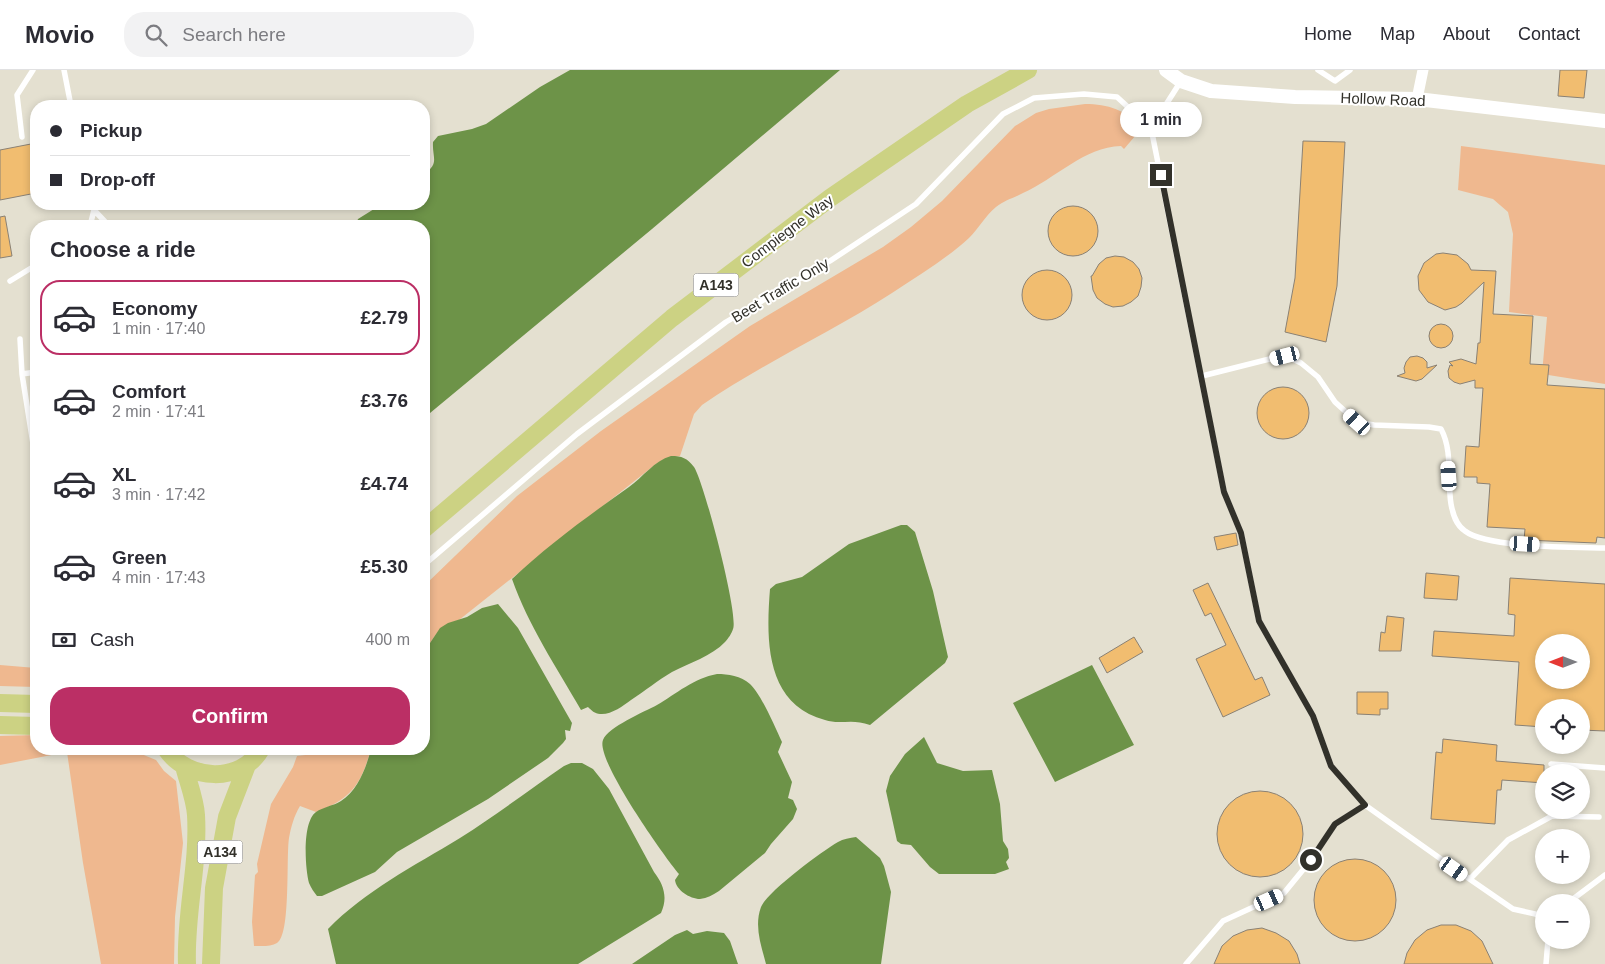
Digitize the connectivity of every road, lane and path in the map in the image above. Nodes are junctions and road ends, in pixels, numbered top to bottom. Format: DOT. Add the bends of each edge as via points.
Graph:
graph roads {
  1 [pos="33,70"];
  2 [pos="64,70"];
  3 [pos="1028,70"];
  4 [pos="1166,70"];
  5 [pos="1318,70"];
  6 [pos="1350,70"];
  7 [pos="1423,70"];
  8 [pos="1181,81"];
  9 [pos="1417,99"];
  10 [pos="70,100"];
  11 [pos="1605,121"];
  12 [pos="1151,128"];
  13 [pos="22,137"];
  14 [pos="96,210"];
  15 [pos="104,220"];
  16 [pos="30,269"];
  17 [pos="10,281"];
  18 [pos="20,338"];
  19 [pos="30,373"];
  20 [pos="22,374"];
  21 [pos="1202,376"];
  22 [pos="30,425"];
  23 [pos="430,523"];
  24 [pos="1605,548"];
  25 [pos="430,560"];
  26 [pos="0,702"];
  27 [pos="30,704"];
  28 [pos="0,725"];
  29 [pos="30,726"];
  30 [pos="170,755"];
  31 [pos="256,755"];
  32 [pos="247,765"];
  33 [pos="184,766"];
  34 [pos="1590,767"];
  35 [pos="1605,768"];
  36 [pos="1365,805"];
  37 [pos="1599,817"];
  38 [pos="1605,875"];
  39 [pos="1470,879"];
  40 [pos="1580,894"];
  41 [pos="1535,914"];
  42 [pos="1547,949"];
  43 [pos="187,964"];
  44 [pos="211,964"];
  45 [pos="1186,964"];
  46 [pos="1546,964"];
  1 -- 13 [label="lane" via="17,95"];
  2 -- 10 [label="lane"];
  3 -- 23 [label="highway, Compiegne Way / A143" via="967,104 814,210 672,318"];
  4 -- 8 [label="street, Hollow Road"];
  5 -- 6 [label="lane" via="1335,81"];
  7 -- 9 [label="street"];
  8 -- 9 [label="street, Hollow Road" via="1212,91 1295,97"];
  8 -- 12 [label="lane"];
  9 -- 11 [label="street, Hollow Road"];
  12 -- 21 [label="lane"];
  12 -- 25 [label="lane, Beet Traffic Only" via="1117,97 1034,98 1003,114 916,204 830,261 726,322 577,434"];
  14 -- 15 [label="lane"];
  16 -- 17 [label="lane"];
  18 -- 20 [label="lane"];
  19 -- 20 [label="lane"];
  20 -- 22 [label="lane"];
  21 -- 24 [label="lane" via="1285,356 1301,363 1318,377 1335,402 1357,422 1440,429 1447,440 1455,521 1476,538"];
  21 -- 36 [label="lane" via="1224,492 1241,533 1259,621 1313,716 1331,766"];
  26 -- 27 [label="highway"];
  28 -- 29 [label="highway"];
  30 -- 33 [label="highway"];
  31 -- 32 [label="highway"];
  32 -- 33 [label="highway" via="215,775 199,773"];
  32 -- 44 [label="highway, A134" via="227,817 215,879"];
  33 -- 43 [label="highway, A134" via="196,812 197,839 186,942"];
  34 -- 35 [label="lane"];
  36 -- 39 [label="lane"];
  36 -- 45 [label="lane" via="1335,824 1284,893 1223,922"];
  37 -- 39 [label="lane" via="1552,816 1508,840"];
  38 -- 40 [label="lane"];
  39 -- 41 [label="lane" via="1513,909"];
  42 -- 46 [label="lane"];
}
